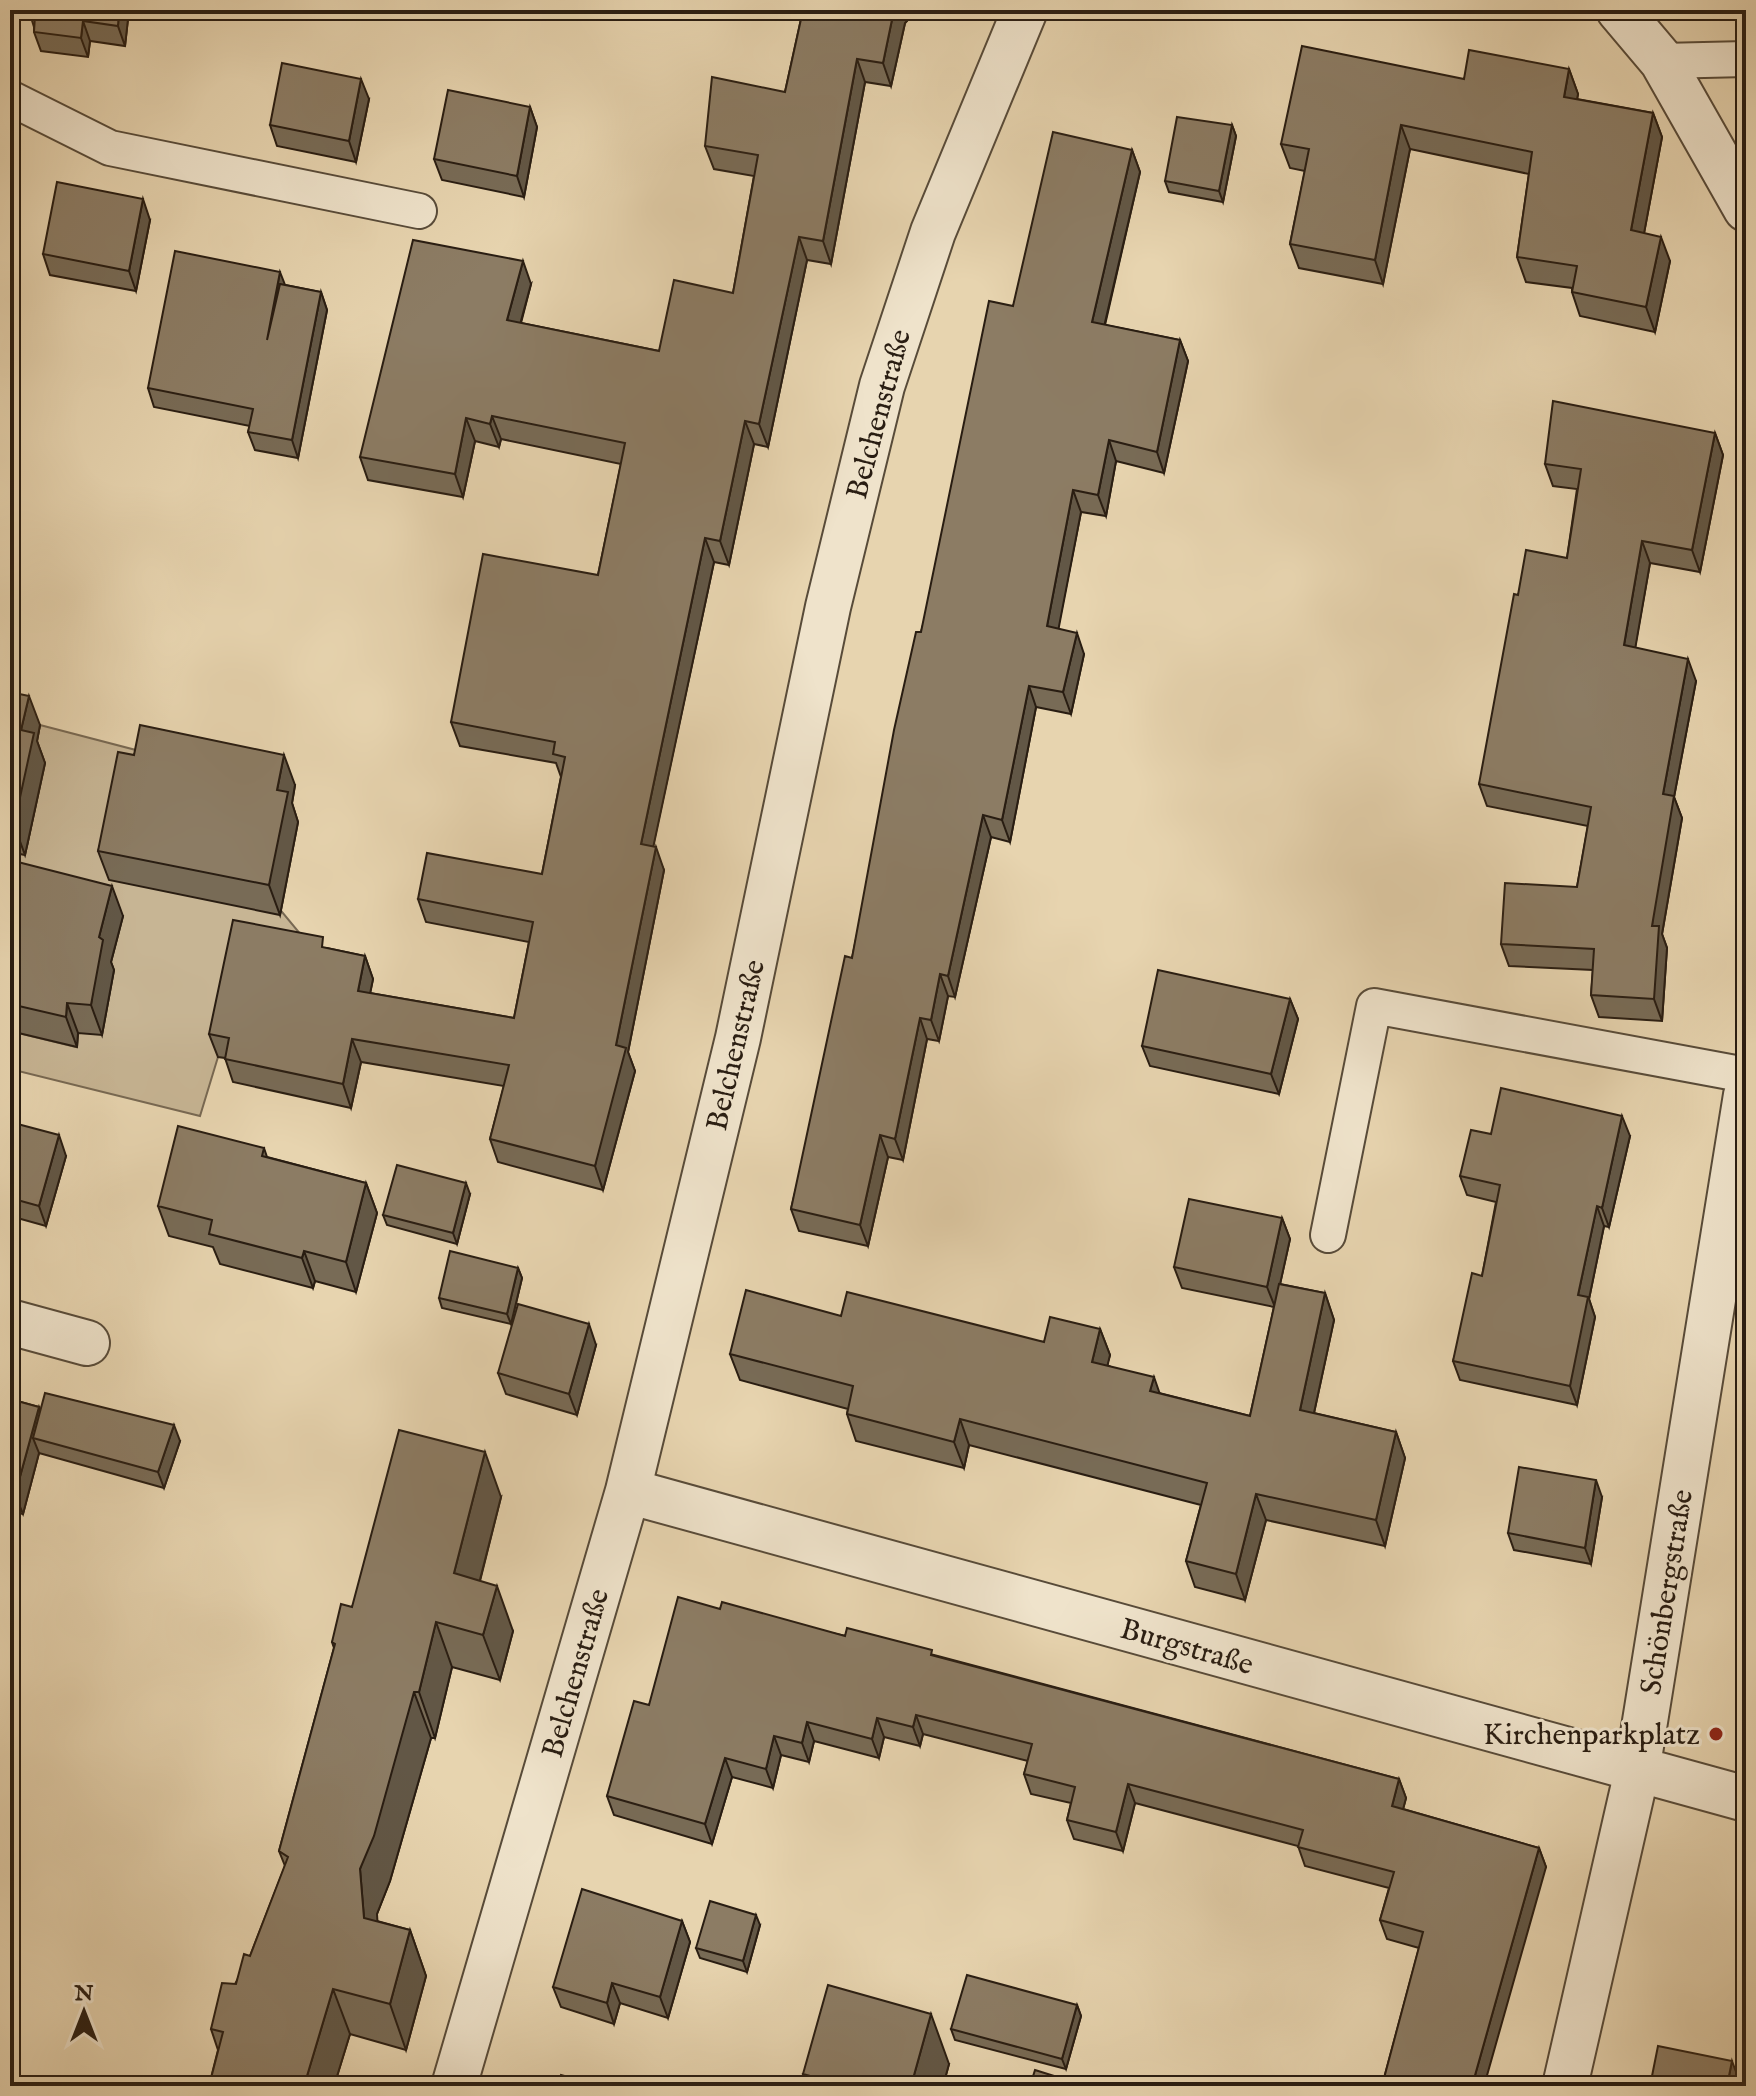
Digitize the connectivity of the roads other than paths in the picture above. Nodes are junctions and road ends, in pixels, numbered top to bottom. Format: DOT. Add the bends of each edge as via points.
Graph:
graph roads {
  1 [pos="1025,10"];
  2 [pos="1619,10"];
  3 [pos="1746,59"];
  4 [pos="1662,61"];
  5 [pos="10,98"];
  6 [pos="1746,209"];
  7 [pos="419,211"];
  8 [pos="1746,1075"];
  9 [pos="1746,1095"];
  10 [pos="1328,1235"];
  11 [pos="10,1322"];
  12 [pos="87,1343"];
  13 [pos="628,1491"];
  14 [pos="1637,1771"];
  15 [pos="1746,1799"];
  16 [pos="454,2086"];
  17 [pos="1565,2086"];
  1 -- 13 [label="street, Belchenstraße" via="933,232 882,386 828,607 738,1038"];
  2 -- 4 [label="street"];
  3 -- 4 [label="lane"];
  4 -- 6 [label="street"];
  5 -- 7 [label="lane" via="110,148"];
  8 -- 10 [label="lane" via="1374,1006"];
  9 -- 14 [label="street, Schönbergstraße"];
  11 -- 12 [label="street"];
  13 -- 14 [label="street, Burgstraße"];
  13 -- 16 [label="street, Belchenstraße"];
  14 -- 15 [label="street, Burgstraße"];
  14 -- 17 [label="street, Schönbergstraße"];
}
